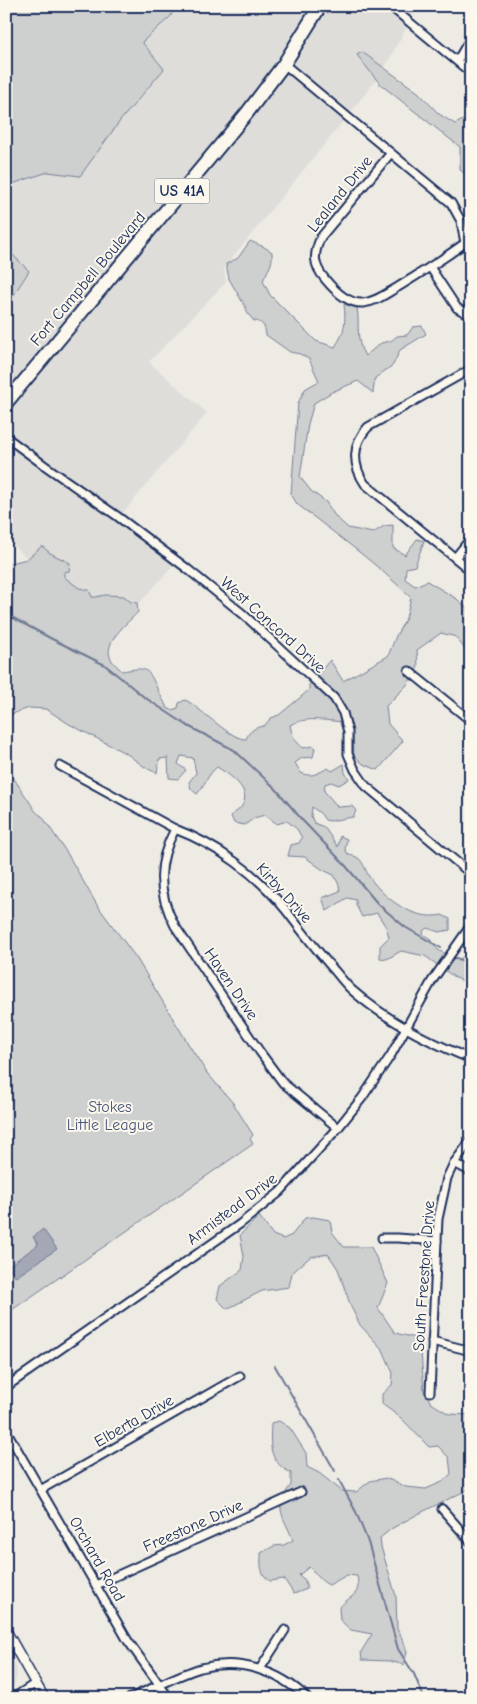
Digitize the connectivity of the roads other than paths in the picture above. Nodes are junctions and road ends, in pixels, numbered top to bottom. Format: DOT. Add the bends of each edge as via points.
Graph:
graph roads {
  1 [pos="320,6"];
  2 [pos="390,6"];
  3 [pos="471,37"];
  4 [pos="457,61"];
  5 [pos="284,64"];
  6 [pos="471,73"];
  7 [pos="391,153"];
  8 [pos="468,243"];
  9 [pos="430,268"];
  10 [pos="471,316"];
  11 [pos="471,369"];
  12 [pos="6,403"];
  13 [pos="6,437"];
  14 [pos="471,538"];
  15 [pos="455,558"];
  16 [pos="471,571"];
  17 [pos="409,671"];
  18 [pos="471,721"];
  19 [pos="60,766"];
  20 [pos="175,829"];
  21 [pos="471,874"];
  22 [pos="471,925"];
  23 [pos="406,1028"];
  24 [pos="471,1059"];
  25 [pos="338,1128"];
  26 [pos="471,1140"];
  27 [pos="454,1163"];
  28 [pos="471,1172"];
  29 [pos="382,1238"];
  30 [pos="437,1242"];
  31 [pos="432,1341"];
  32 [pos="471,1351"];
  33 [pos="240,1376"];
  34 [pos="6,1387"];
  35 [pos="430,1392"];
  36 [pos="6,1430"];
  37 [pos="42,1489"];
  38 [pos="301,1492"];
  39 [pos="442,1509"];
  40 [pos="471,1542"];
  41 [pos="96,1585"];
  42 [pos="285,1630"];
  43 [pos="6,1631"];
  44 [pos="260,1669"];
  45 [pos="36,1683"];
  46 [pos="160,1685"];
  47 [pos="13,1698"];
  48 [pos="44,1698"];
  49 [pos="130,1698"];
  50 [pos="169,1698"];
  51 [pos="307,1698"];
  1 -- 5 [label="highway, Fort Campbell Boulevard / US 41A"];
  2 -- 4 [label="street"];
  3 -- 4 [label="street"];
  4 -- 6 [label="street"];
  5 -- 7 [label="street, Lealand Drive"];
  5 -- 12 [label="highway, Fort Campbell Boulevard / US 41A"];
  7 -- 8 [label="street, Lealand Drive" via="451,203"];
  7 -- 9 [label="street, Lealand Drive" via="321,237 316,248 317,266 336,290 351,301 362,303 375,300"];
  8 -- 9 [label="street, Lealand Drive"];
  9 -- 10 [label="street" via="457,308"];
  11 -- 15 [label="street" via="368,427 357,443 355,454 355,465 365,484"];
  13 -- 21 [label="street, West Concord Drive" via="185,567 327,691 342,713 348,732 348,754 366,786"];
  14 -- 15 [label="street"];
  15 -- 16 [label="street"];
  17 -- 18 [label="street"];
  19 -- 20 [label="street, Kirby Drive"];
  20 -- 23 [label="street, Kirby Drive" via="244,869 271,894 352,991"];
  20 -- 25 [label="street, Haven Drive" via="167,844 162,867 162,892 175,926 283,1083"];
  22 -- 23 [label="street, Armistead Drive" via="432,981"];
  23 -- 24 [label="street, Kirby Drive"];
  23 -- 25 [label="street, Armistead Drive" via="382,1070"];
  25 -- 34 [label="street, Armistead Drive" via="264,1206"];
  26 -- 27 [label="street, South Freestone Drive"];
  27 -- 28 [label="street"];
  27 -- 30 [label="street, South Freestone Drive" via="447,1178 438,1219"];
  29 -- 30 [label="street"];
  30 -- 31 [label="street, South Freestone Drive"];
  31 -- 32 [label="street"];
  31 -- 35 [label="street, South Freestone Drive"];
  33 -- 37 [label="street, Elberta Drive"];
  36 -- 37 [label="street, Orchard Road"];
  37 -- 41 [label="street, Orchard Road"];
  38 -- 41 [label="street, Freestone Drive"];
  39 -- 40 [label="street"];
  41 -- 46 [label="street, Orchard Road" via="128,1641"];
  42 -- 44 [label="street"];
  43 -- 45 [label="street"];
  44 -- 46 [label="street" via="233,1664 216,1666 192,1671"];
  44 -- 51 [label="street" via="286,1681"];
  45 -- 47 [label="street"];
  45 -- 48 [label="street"];
  46 -- 49 [label="street"];
  46 -- 50 [label="street, Orchard Road"];
}
